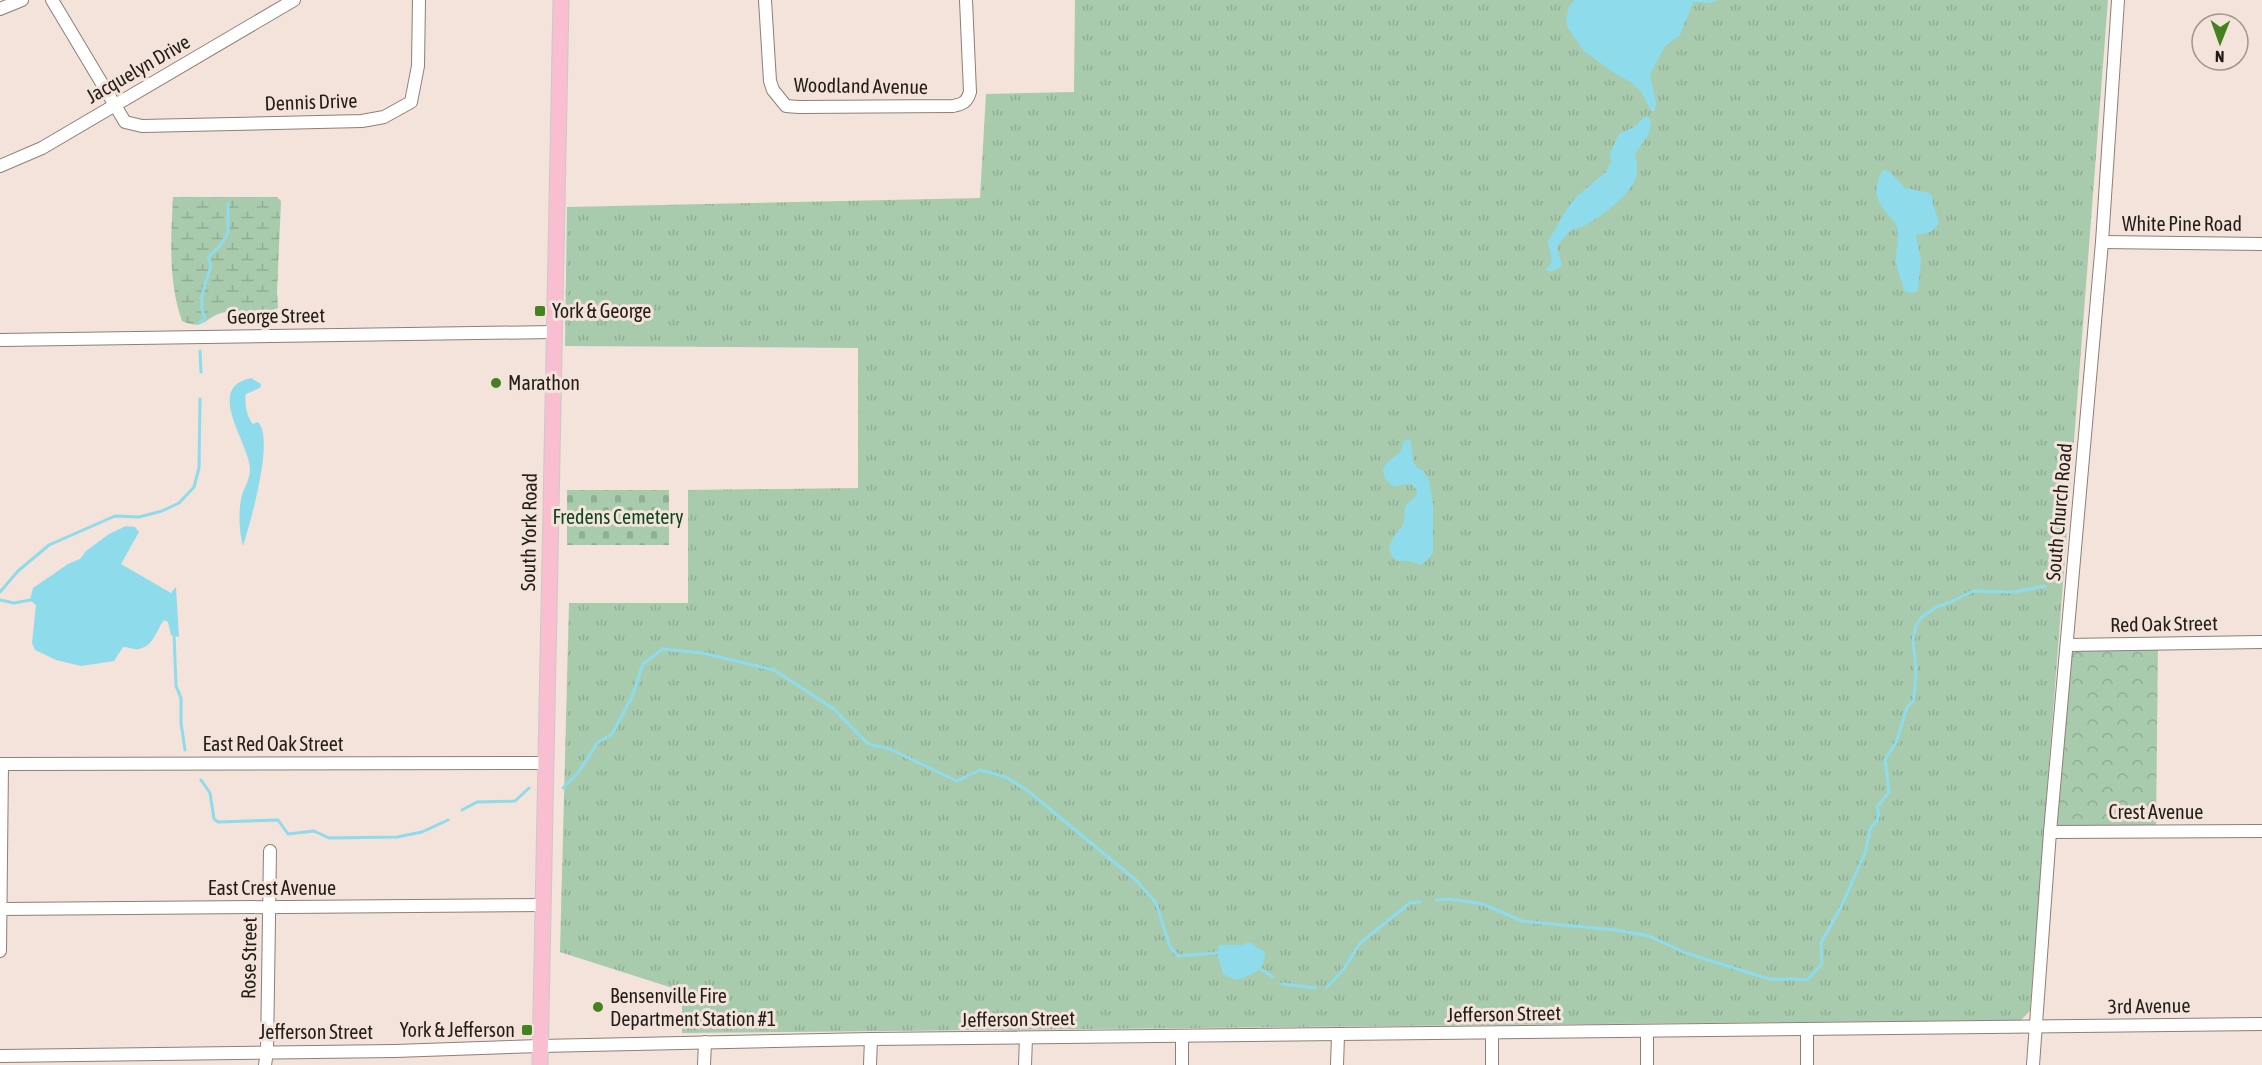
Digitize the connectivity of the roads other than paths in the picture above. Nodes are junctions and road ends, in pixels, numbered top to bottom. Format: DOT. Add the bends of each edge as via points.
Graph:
graph roads {
  1 [pos="22,0"];
  2 [pos="52,0"];
  3 [pos="294,0"];
  4 [pos="419,0"];
  5 [pos="561,0"];
  6 [pos="765,0"];
  7 [pos="966,0"];
  8 [pos="2118,0"];
  9 [pos="0,9"];
  10 [pos="116,105"];
  11 [pos="0,166"];
  12 [pos="2102,242"];
  13 [pos="2262,244"];
  14 [pos="553,332"];
  15 [pos="0,340"];
  16 [pos="2262,642"];
  17 [pos="2067,645"];
  18 [pos="546,763"];
  19 [pos="1,764"];
  20 [pos="2262,831"];
  21 [pos="2050,832"];
  22 [pos="270,851"];
  23 [pos="544,905"];
  24 [pos="269,907"];
  25 [pos="1,909"];
  26 [pos="0,951"];
  27 [pos="2262,1024"];
  28 [pos="2037,1027"];
  29 [pos="1807,1030"];
  30 [pos="1647,1032"];
  31 [pos="1492,1033"];
  32 [pos="1338,1035"];
  33 [pos="1182,1036"];
  34 [pos="1026,1038"];
  35 [pos="871,1040"];
  36 [pos="705,1042"];
  37 [pos="540,1046"];
  38 [pos="395,1051"];
  39 [pos="267,1052"];
  40 [pos="0,1056"];
  41 [pos="125,1060"];
  42 [pos="265,1065"];
  43 [pos="395,1065"];
  44 [pos="540,1065"];
  45 [pos="704,1065"];
  46 [pos="870,1065"];
  47 [pos="1025,1065"];
  48 [pos="1182,1065"];
  49 [pos="1337,1065"];
  50 [pos="1492,1065"];
  51 [pos="1647,1065"];
  52 [pos="1807,1065"];
  53 [pos="2033,1065"];
  1 -- 9 [label="street"];
  2 -- 10 [label="street"];
  3 -- 10 [label="street, Jacquelyn Drive"];
  4 -- 10 [label="street, Dennis Drive" via="418,66 411,102 384,117 362,121 142,126 125,122"];
  5 -- 14 [label="main road, South York Road"];
  6 -- 7 [label="street, Woodland Avenue" via="770,81 786,106 799,107 952,106 965,102 970,92"];
  8 -- 12 [label="street, South Church Road"];
  10 -- 11 [label="street, Jacquelyn Drive" via="42,148"];
  12 -- 13 [label="street, White Pine Road"];
  12 -- 17 [label="street, South Church Road"];
  14 -- 15 [label="street, George Street"];
  14 -- 18 [label="main road, South York Road"];
  16 -- 17 [label="street, Red Oak Street"];
  17 -- 21 [label="street, South Church Road"];
  18 -- 19 [label="street, East Red Oak Street"];
  18 -- 23 [label="main road, South York Road"];
  19 -- 25 [label="street"];
  20 -- 21 [label="street, Crest Avenue"];
  21 -- 28 [label="street, South Church Road"];
  22 -- 24 [label="street, Rose Street"];
  23 -- 24 [label="street, East Crest Avenue"];
  23 -- 37 [label="main road, South York Road"];
  24 -- 25 [label="street, East Crest Avenue"];
  24 -- 39 [label="street, Rose Street"];
  25 -- 26 [label="street"];
  27 -- 28 [label="street, 3rd Avenue"];
  28 -- 29 [label="street, Jefferson Street"];
  28 -- 53 [label="street, South Church Road"];
  29 -- 30 [label="street, Jefferson Street"];
  29 -- 52 [label="street"];
  30 -- 31 [label="street, Jefferson Street"];
  30 -- 51 [label="street"];
  31 -- 32 [label="street, Jefferson Street"];
  31 -- 50 [label="street"];
  32 -- 33 [label="street, Jefferson Street"];
  32 -- 49 [label="street"];
  33 -- 34 [label="street, Jefferson Street"];
  33 -- 48 [label="street"];
  34 -- 35 [label="street, Jefferson Street"];
  34 -- 47 [label="street"];
  35 -- 36 [label="street, Jefferson Street"];
  35 -- 46 [label="street"];
  36 -- 37 [label="street, Jefferson Street"];
  36 -- 45 [label="street"];
  37 -- 38 [label="street, Jefferson Street"];
  37 -- 44 [label="main road, South York Road"];
  38 -- 39 [label="street, Jefferson Street"];
  38 -- 43 [label="street"];
  39 -- 41 [label="street, Jefferson Street"];
  39 -- 42 [label="street, Rose Street"];
  40 -- 41 [label="street, Jefferson Street"];
}
